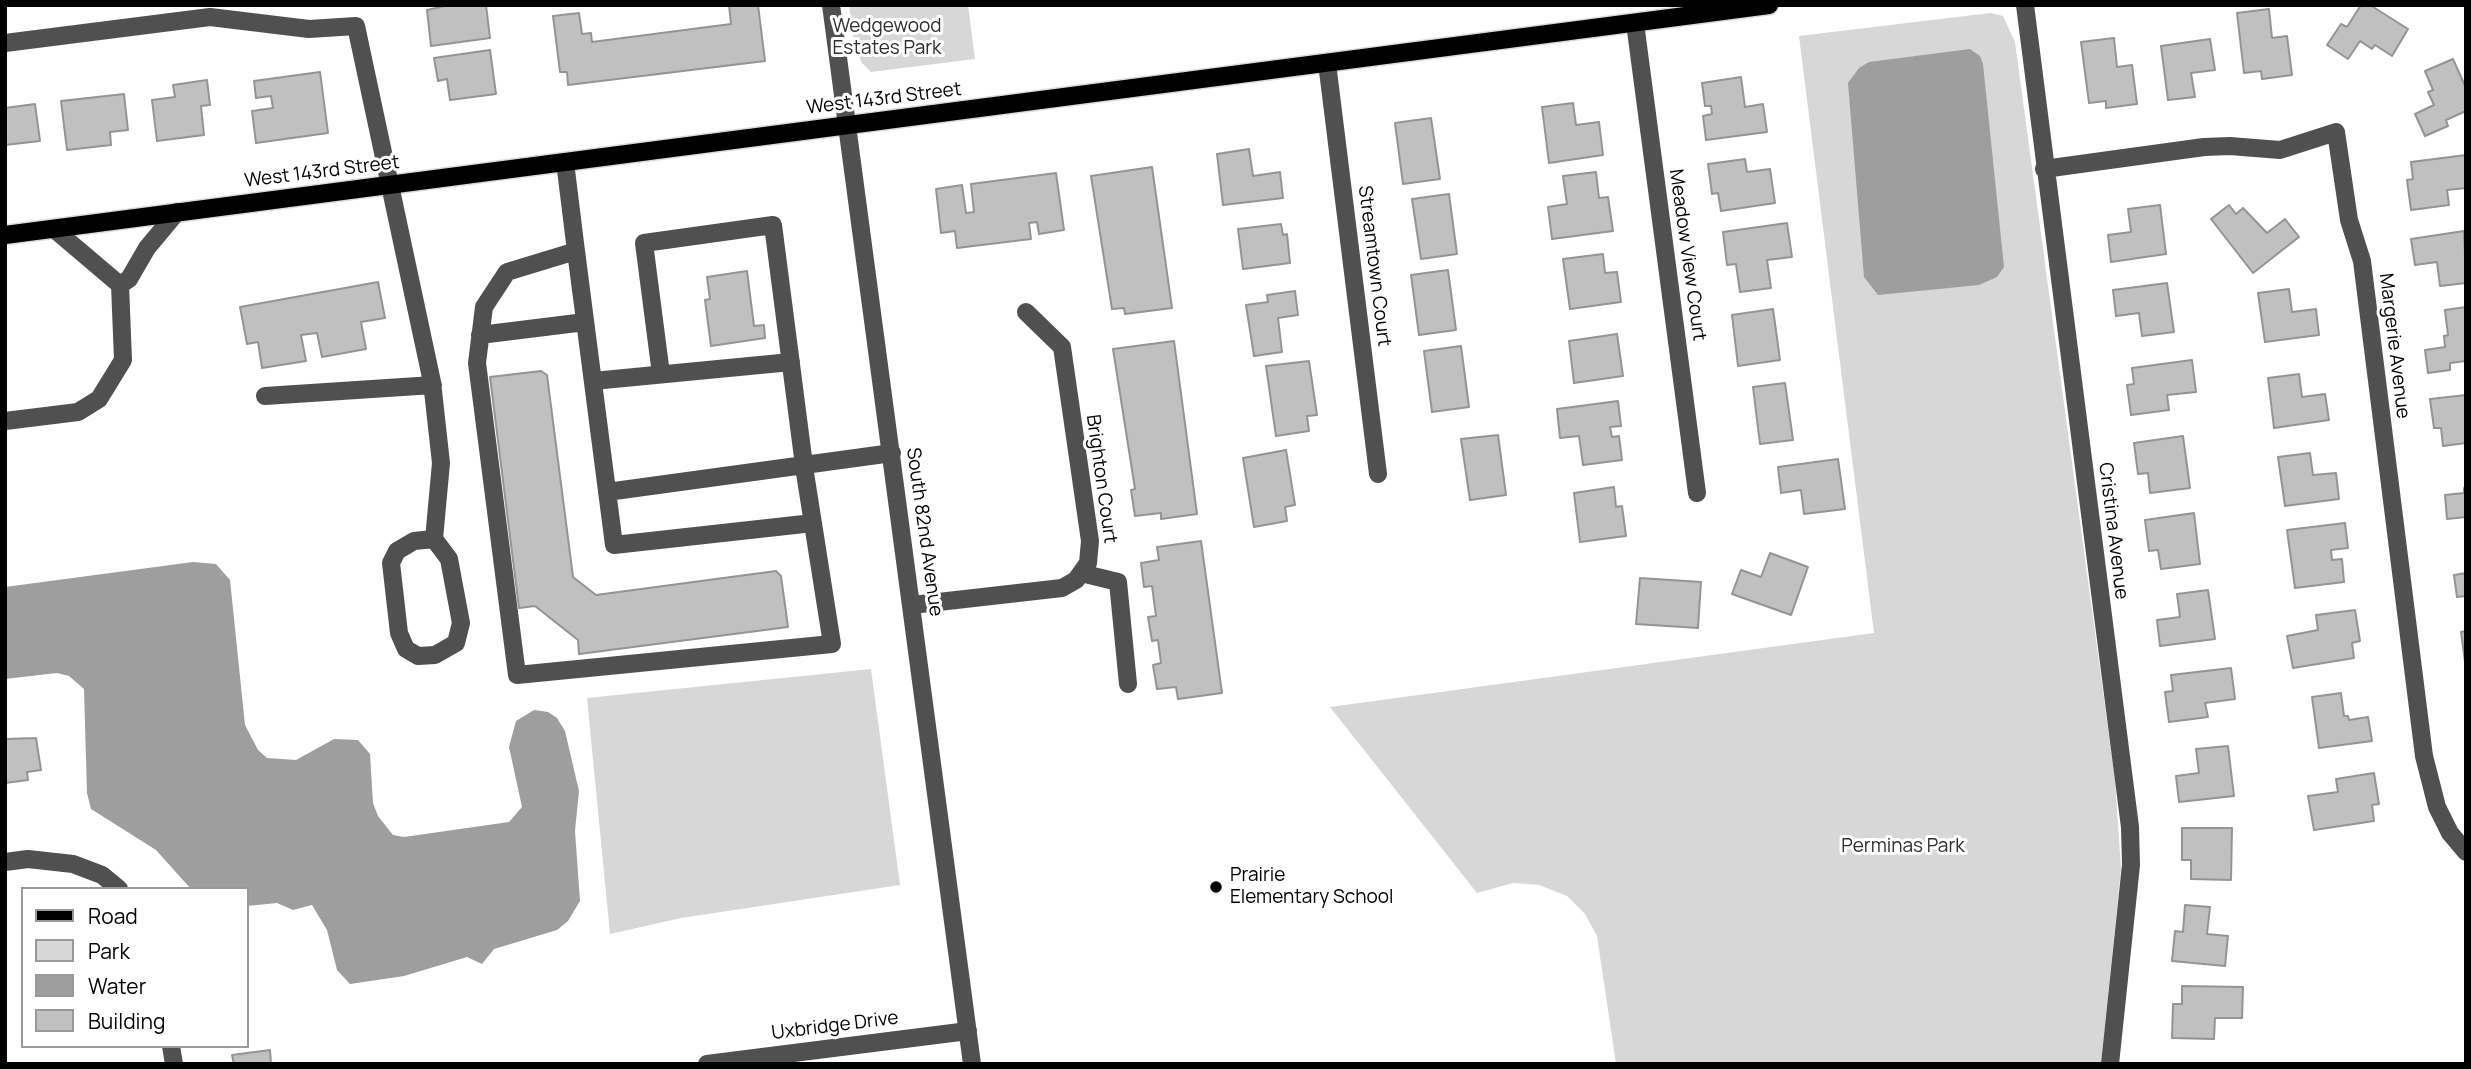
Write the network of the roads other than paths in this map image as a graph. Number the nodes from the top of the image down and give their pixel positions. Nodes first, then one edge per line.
1 (831, 5) edge
2 (1769, 5) edge
3 (2025, 5) edge
4 (1763, 6) edge
5 (1635, 23) junction
6 (5, 43) edge
7 (1327, 63) junction
8 (849, 125) junction
9 (565, 162) junction
10 (2044, 169) junction
11 (389, 185) junction
12 (177, 212) junction
13 (54, 229) junction
14 (5, 235) edge
15 (576, 251) junction
16 (120, 285) junction
17 (1026, 312) dead end
18 (585, 322) junction
19 (480, 335) junction
20 (791, 362) junction
21 (661, 374) junction
22 (593, 381) junction
23 (433, 385) junction
24 (265, 396) dead end
25 (5, 422) edge
26 (892, 453) junction
27 (804, 464) junction
28 (1378, 474) dead end
29 (607, 492) junction
30 (1698, 493) dead end
31 (813, 523) junction
32 (434, 539) junction
33 (1082, 573) junction
34 (912, 606) junction
35 (1128, 684) dead end
36 (2466, 852) edge
37 (5, 862) edge
38 (117, 887) edge
39 (968, 1031) junction
40 (780, 1059) edge
41 (707, 1064) edge
42 (972, 1064) edge
43 (2110, 1064) edge

1 - 8 street, South 82nd Avenue
2 - 4 main road, West 143rd Street
3 - 10 street, Cristina Avenue
4 - 5 main road, West 143rd Street
5 - 7 main road, West 143rd Street
5 - 30 street, Meadow View Court
6 - 11 street
7 - 8 main road, West 143rd Street
7 - 28 street, Streamtown Court
8 - 9 main road, West 143rd Street
8 - 26 street, South 82nd Avenue
9 - 11 main road, West 143rd Street
9 - 15 street
10 - 36 street, Margerie Avenue
10 - 43 street, Cristina Avenue
11 - 12 main road, West 143rd Street
11 - 23 street
12 - 13 main road, West 143rd Street
12 - 16 street
13 - 14 main road, West 143rd Street
13 - 16 street
15 - 18 street
15 - 19 street
16 - 25 street
17 - 33 street, Brighton Court
18 - 19 street
18 - 22 street
19 - 31 street
20 - 21 street
20 - 21 street
20 - 27 street
21 - 22 street
22 - 29 street
23 - 24 street
23 - 32 street
26 - 27 street
26 - 34 street, South 82nd Avenue
27 - 29 street
27 - 31 street
29 - 31 street
32 - 32 street
33 - 34 street
33 - 35 street
34 - 39 street, South 82nd Avenue
37 - 38 street
39 - 40 street, Uxbridge Drive
39 - 42 street, South 82nd Avenue
40 - 41 street, Uxbridge Drive

